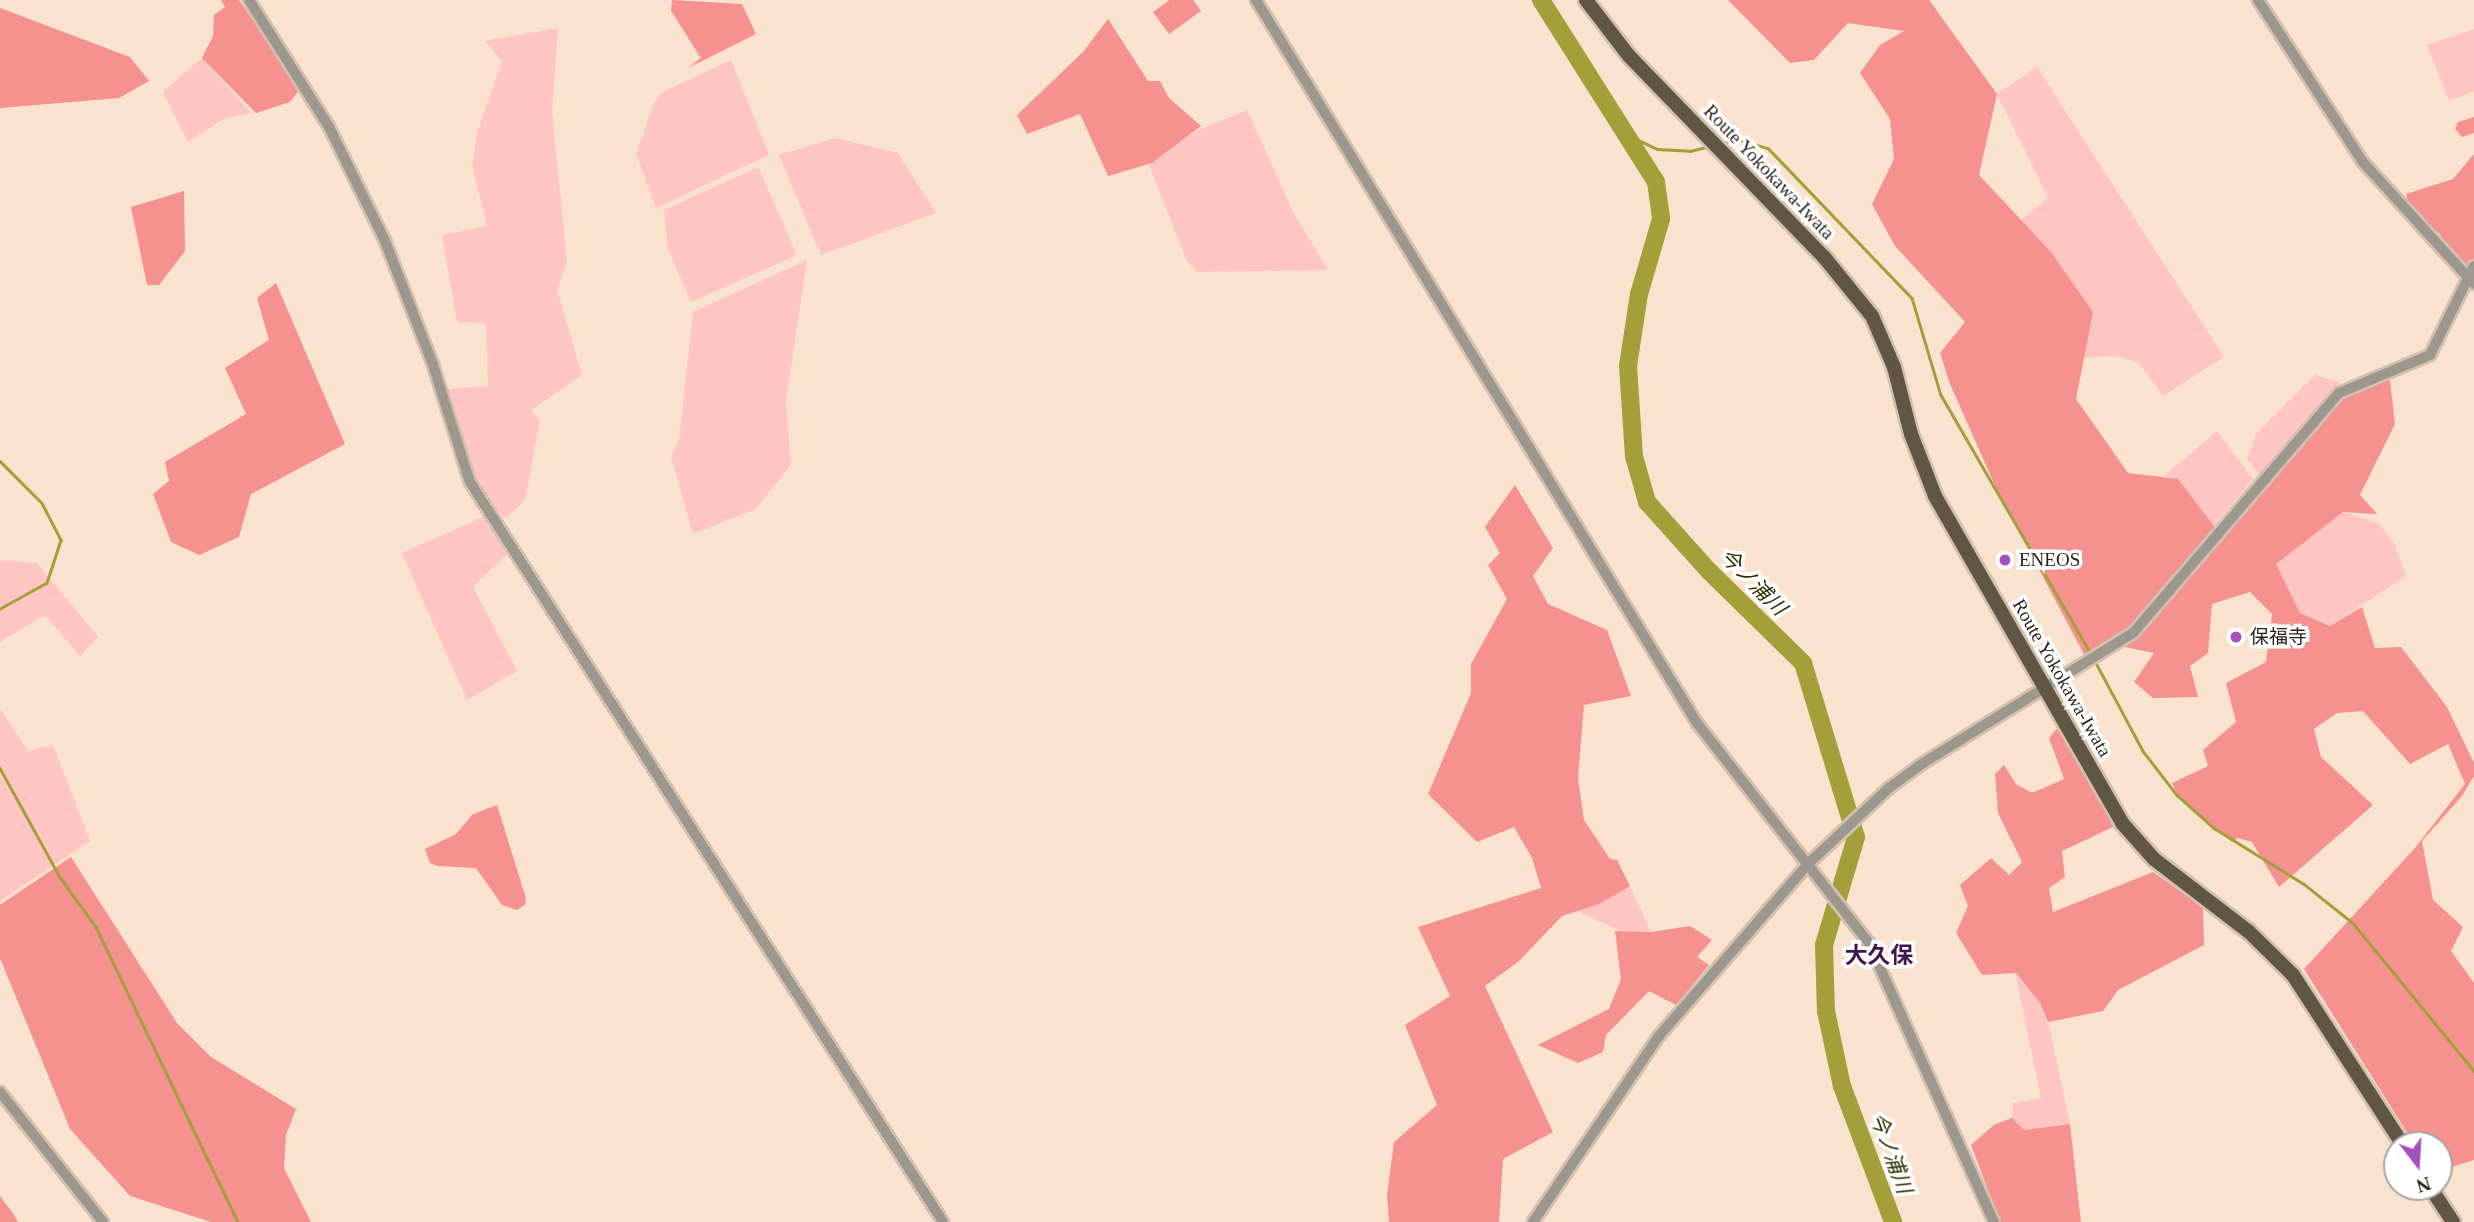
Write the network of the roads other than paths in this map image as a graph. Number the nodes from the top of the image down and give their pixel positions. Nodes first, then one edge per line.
1 (249, 0) edge
2 (1256, 0) edge
3 (1586, 0) edge
4 (2258, 0) edge
5 (2474, 266) edge
6 (2470, 280) edge
7 (2045, 688) junction
8 (1808, 864) junction
9 (0, 1092) edge
10 (2394, 1131) edge
11 (2439, 1201) edge
12 (103, 1222) edge
13 (943, 1222) edge
14 (1533, 1222) edge
15 (1994, 1222) edge
16 (2453, 1222) edge

1 - 13 street
2 - 8 street
3 - 7 main road, Route Yokokawa-Iwata
4 - 6 street
5 - 6 street
6 - 7 street
7 - 8 street
7 - 10 main road, Route Yokokawa-Iwata
8 - 14 street
8 - 15 street
9 - 12 street
11 - 16 main road

